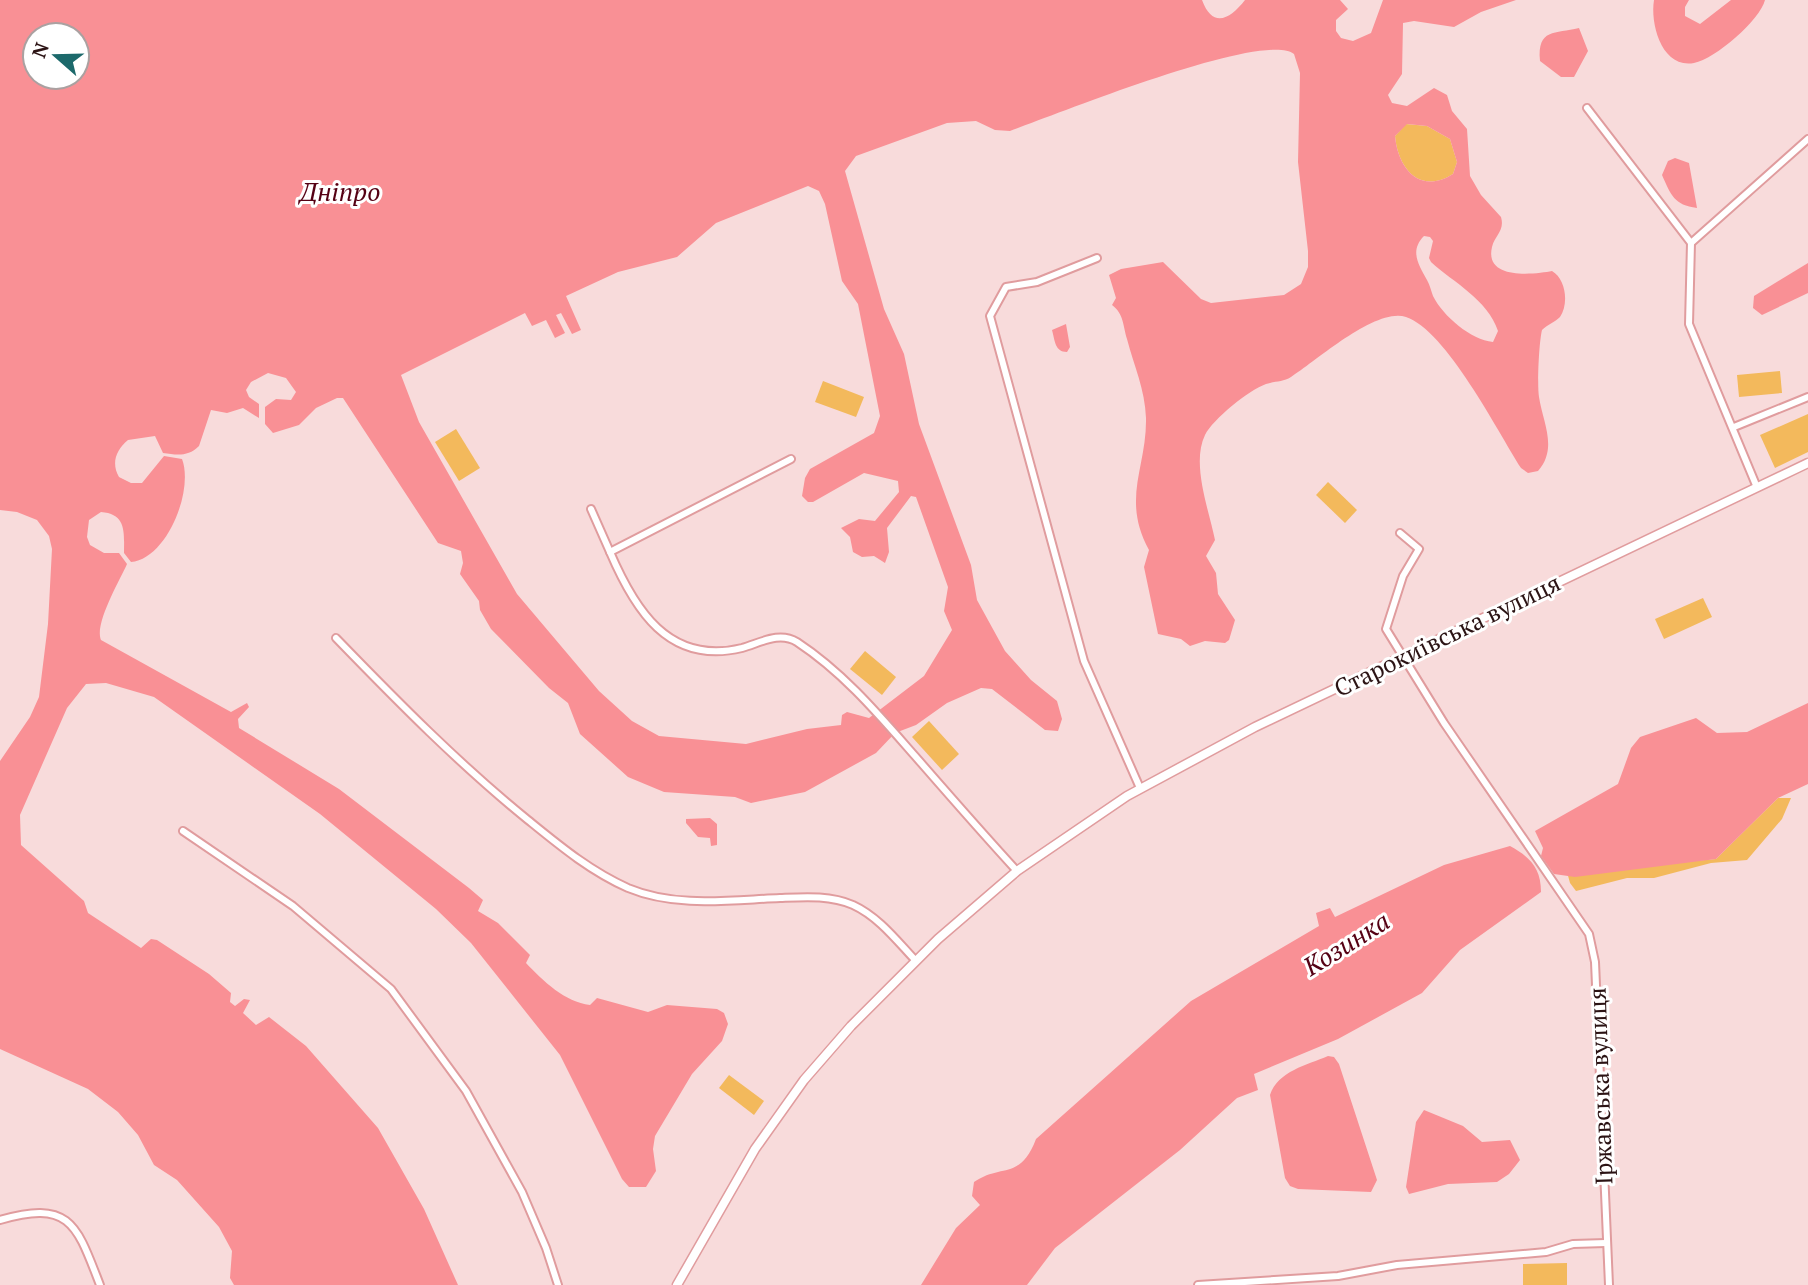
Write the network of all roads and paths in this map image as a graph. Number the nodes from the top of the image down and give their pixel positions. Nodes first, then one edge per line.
1 (1587, 108) dead end
2 (1808, 139) edge
3 (1691, 243) junction
4 (1097, 258) dead end
5 (1808, 397) edge
6 (1734, 427) junction
7 (791, 459) dead end
8 (1808, 463) edge
9 (1756, 485) junction
10 (591, 509) dead end
11 (1400, 533) dead end
12 (610, 552) junction
13 (336, 638) dead end
14 (1402, 657) junction
15 (1140, 788) junction
16 (183, 831) dead end
17 (1017, 872) junction
18 (916, 961) junction
19 (0, 1220) edge
20 (1606, 1243) junction
21 (100, 1285) edge
22 (558, 1285) edge
23 (677, 1285) edge
24 (1198, 1285) edge
25 (1609, 1285) edge

1 - 3 street
2 - 3 street
3 - 6 street
4 - 15 street
5 - 6 street
6 - 9 street
7 - 12 street
8 - 9 street, Старокиївська вулиця
9 - 14 street, Старокиївська вулиця
10 - 12 street
11 - 14 street, Іржавська вулиця
12 - 17 street
13 - 18 street
14 - 15 street, Старокиївська вулиця
14 - 20 street, Іржавська вулиця
15 - 17 street, Старокиївська вулиця
16 - 22 street
17 - 18 street, Старокиївська вулиця
18 - 23 street, Старокиївська вулиця
19 - 21 street
20 - 24 street
20 - 25 street, Іржавська вулиця

